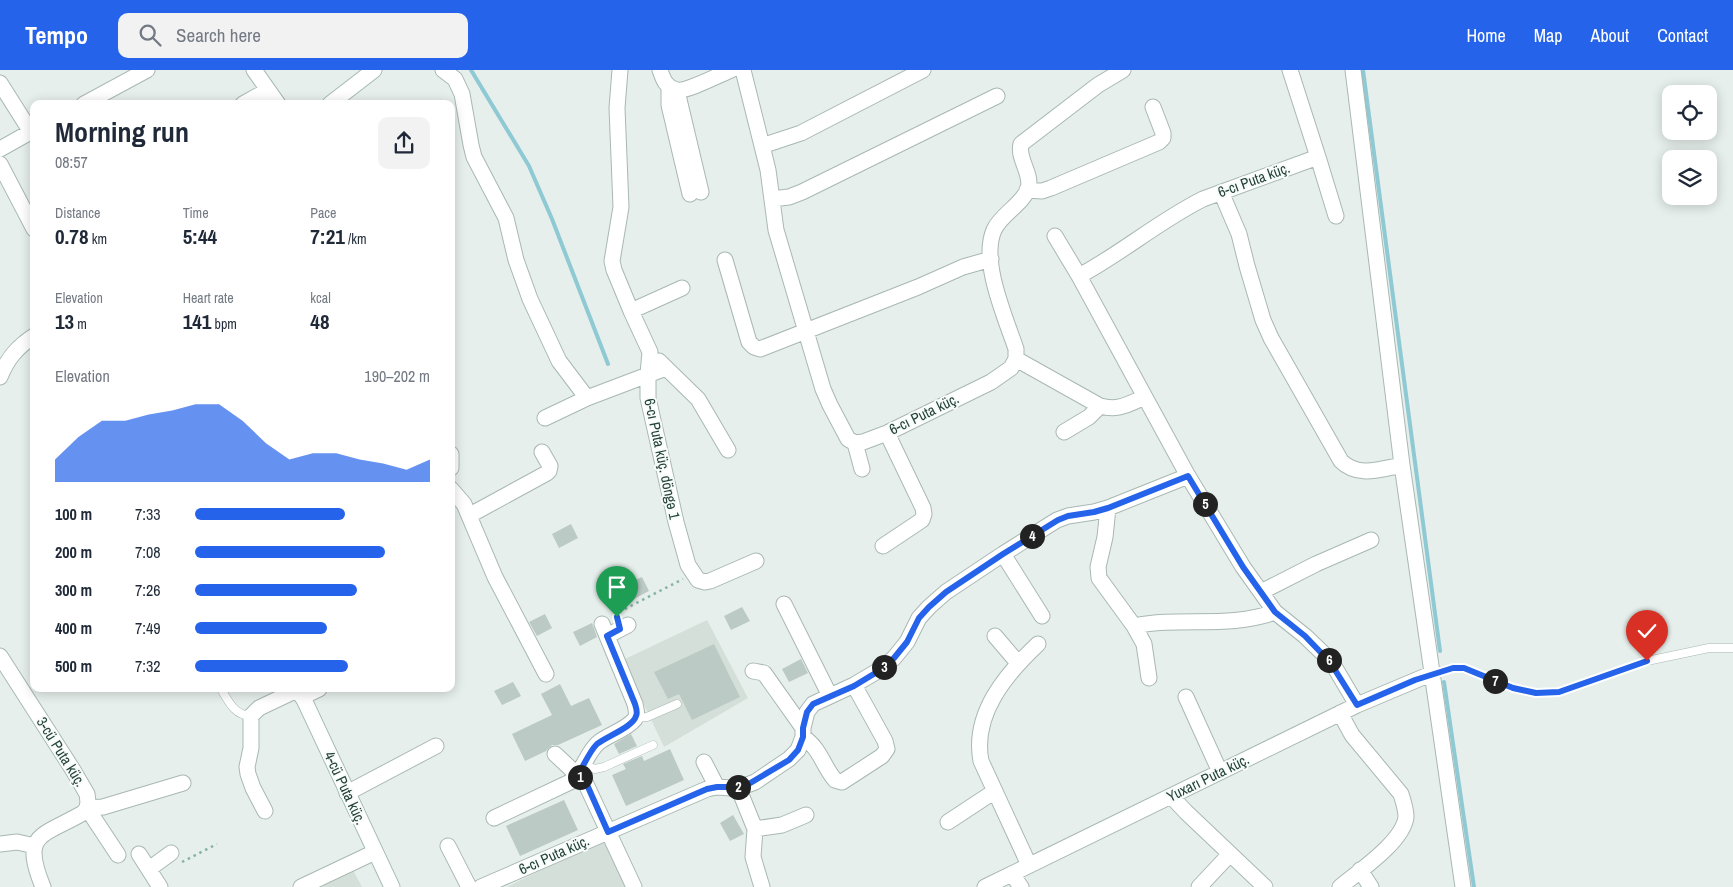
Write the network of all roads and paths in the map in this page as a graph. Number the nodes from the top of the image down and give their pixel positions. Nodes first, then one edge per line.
1 (147, 70) edge
2 (254, 70) edge
3 (374, 70) edge
4 (444, 70) edge
5 (620, 70) edge
6 (660, 70) edge
7 (731, 70) edge
8 (743, 70) edge
9 (923, 70) edge
10 (1123, 70) edge
11 (1290, 70) edge
12 (1352, 70) edge
13 (0, 83) edge
14 (673, 89) junction
15 (268, 90) junction
16 (997, 96) dead end
17 (91, 100) edge
18 (250, 100) edge
19 (275, 100) edge
20 (335, 100) edge
21 (1153, 107) dead end
22 (30, 128) edge
23 (30, 132) edge
24 (762, 146) junction
25 (0, 149) edge
26 (1318, 157) junction
27 (0, 164) edge
28 (1027, 190) junction
29 (1221, 192) junction
30 (696, 193) dead end
31 (772, 199) junction
32 (1336, 216) dead end
33 (30, 221) edge
34 (1055, 236) dead end
35 (991, 259) junction
36 (725, 260) dead end
37 (1079, 276) junction
38 (682, 288) dead end
39 (631, 311) junction
40 (806, 330) junction
41 (30, 339) edge
42 (650, 352) junction
43 (1016, 360) junction
44 (666, 368) junction
45 (648, 374) junction
46 (0, 377) edge
47 (1145, 397) junction
48 (587, 398) junction
49 (1100, 406) junction
50 (545, 418) dead end
51 (1064, 432) dead end
52 (887, 433) junction
53 (855, 443) junction
54 (728, 450) dead end
55 (542, 452) dead end
56 (1402, 465) junction
57 (862, 469) dead end
58 (1188, 476) junction
59 (455, 494) edge
60 (1108, 508) junction
61 (470, 515) junction
62 (1371, 540) dead end
63 (883, 546) dead end
64 (1003, 554) junction
65 (756, 561) dead end
66 (692, 573) junction
67 (1261, 592) junction
68 (784, 604) dead end
69 (1275, 612) junction
70 (1042, 616) dead end
71 (1134, 626) junction
72 (614, 628) joint
73 (995, 636) dead end
74 (1038, 644) dead end
75 (1733, 648) edge
76 (0, 656) edge
77 (1018, 663) junction
78 (753, 671) dead end
79 (1433, 673) junction
80 (546, 674) dead end
81 (1149, 678) dead end
82 (854, 686) junction
83 (223, 692) edge
84 (301, 693) edge
85 (830, 696) junction
86 (1186, 697) dead end
87 (677, 704) dead end
88 (1357, 705) junction
89 (1340, 713) junction
90 (252, 716) junction
91 (636, 718) junction
92 (803, 733) junction
93 (653, 745) dead end
94 (436, 746) dead end
95 (555, 754) dead end
96 (704, 762) dead end
97 (581, 770) junction
98 (1220, 772) junction
99 (183, 783) dead end
100 (717, 787) junction
101 (738, 787) junction
102 (995, 791) junction
103 (346, 793) junction
104 (1172, 796) junction
105 (87, 808) junction
106 (265, 811) dead end
107 (806, 815) dead end
108 (494, 818) dead end
109 (948, 822) dead end
110 (755, 829) junction
111 (608, 832) junction
112 (0, 844) edge
113 (217, 844) dead end
114 (34, 846) junction
115 (448, 846) dead end
116 (375, 852) junction
117 (139, 854) dead end
118 (1230, 854) junction
119 (118, 856) dead end
120 (174, 859) joint
121 (1029, 865) junction
122 (149, 869) junction
123 (1360, 870) junction
124 (1012, 874) junction
125 (43, 887) edge
126 (160, 887) edge
127 (301, 887) edge
128 (392, 887) edge
129 (469, 887) edge
130 (481, 887) edge
131 (634, 887) edge
132 (762, 887) edge
133 (985, 887) edge
134 (1021, 887) edge
135 (1199, 887) edge
136 (1265, 887) edge
137 (1340, 887) edge
138 (1371, 887) edge
139 (1463, 887) edge

1 - 17 street
2 - 15 street
3 - 20 street
4 - 48 street
5 - 39 street
6 - 14 street
7 - 14 street
8 - 24 street
9 - 24 street
10 - 28 street
11 - 26 street
12 - 56 street
13 - 22 street
14 - 30 street
15 - 18 street
15 - 19 street
16 - 31 street
21 - 28 street
23 - 25 street
24 - 31 street
26 - 29 street, 6-cı Puta küç.
26 - 32 street
27 - 33 street
28 - 35 street
29 - 37 street, 6-cı Puta küç.
29 - 56 street
31 - 40 street
34 - 37 street
35 - 40 street
35 - 43 street
36 - 40 street
37 - 47 street
38 - 39 street
39 - 42 street
40 - 53 street
41 - 46 street
42 - 44 street
42 - 45 street, 6-cı Puta küç. döngə 1
43 - 49 street
43 - 52 street, 6-cı Puta küç.
44 - 45 street
44 - 54 street
45 - 48 street
45 - 66 street, 6-cı Puta küç. döngə 1
47 - 49 street
47 - 58 street
48 - 50 street
49 - 51 street
52 - 53 street, 6-cı Puta küç.
52 - 63 street
53 - 57 street
55 - 61 street
56 - 79 street
58 - 60 street, 6-cı Puta küç.
58 - 67 street
59 - 61 street
60 - 64 street, 6-cı Puta küç.
60 - 71 street
61 - 80 street
62 - 67 street
64 - 70 street
64 - 82 street, 6-cı Puta küç.
65 - 66 street
66 - 72 path
67 - 69 street
68 - 85 street
69 - 71 street
69 - 88 street
71 - 81 street
72 - 91 street
73 - 77 street
74 - 77 street
75 - 79 lane
76 - 105 street, 3-cü Puta küç.
77 - 102 street
78 - 92 street
79 - 88 street, Yuxarı Puta küç.
79 - 139 street
82 - 85 street, 6-cı Puta küç.
82 - 92 street
83 - 90 lane
84 - 90 street
84 - 103 street, 4-cü Puta küç.
85 - 92 street, 6-cı Puta küç.
86 - 98 street
87 - 91 lane
88 - 89 street, Yuxarı Puta küç.
89 - 98 street, Yuxarı Puta küç.
89 - 123 street
90 - 106 street
91 - 97 street
92 - 101 street, 6-cı Puta küç.
93 - 97 lane
94 - 103 street
95 - 97 street
96 - 100 street
97 - 108 street
97 - 111 street
98 - 104 street, Yuxarı Puta küç.
99 - 105 street
100 - 101 street, 6-cı Puta küç.
100 - 111 street, 6-cı Puta küç.
101 - 110 street
102 - 109 street
102 - 121 street
103 - 116 street, 4-cü Puta küç.
104 - 118 street
104 - 121 street, Yuxarı Puta küç.
105 - 114 street, 3-cü Puta küç.
105 - 119 street
107 - 110 street
110 - 132 street
111 - 130 street, 6-cı Puta küç.
111 - 131 street
112 - 114 street
113 - 120 path
114 - 125 street
115 - 129 street
116 - 127 street
116 - 128 street, 4-cü Puta küç.
117 - 122 street
118 - 135 street
118 - 136 street
120 - 122 street
121 - 124 street, Yuxarı Puta küç.
122 - 126 street
123 - 137 street
123 - 138 street
124 - 133 street, Yuxarı Puta küç.
124 - 134 street

